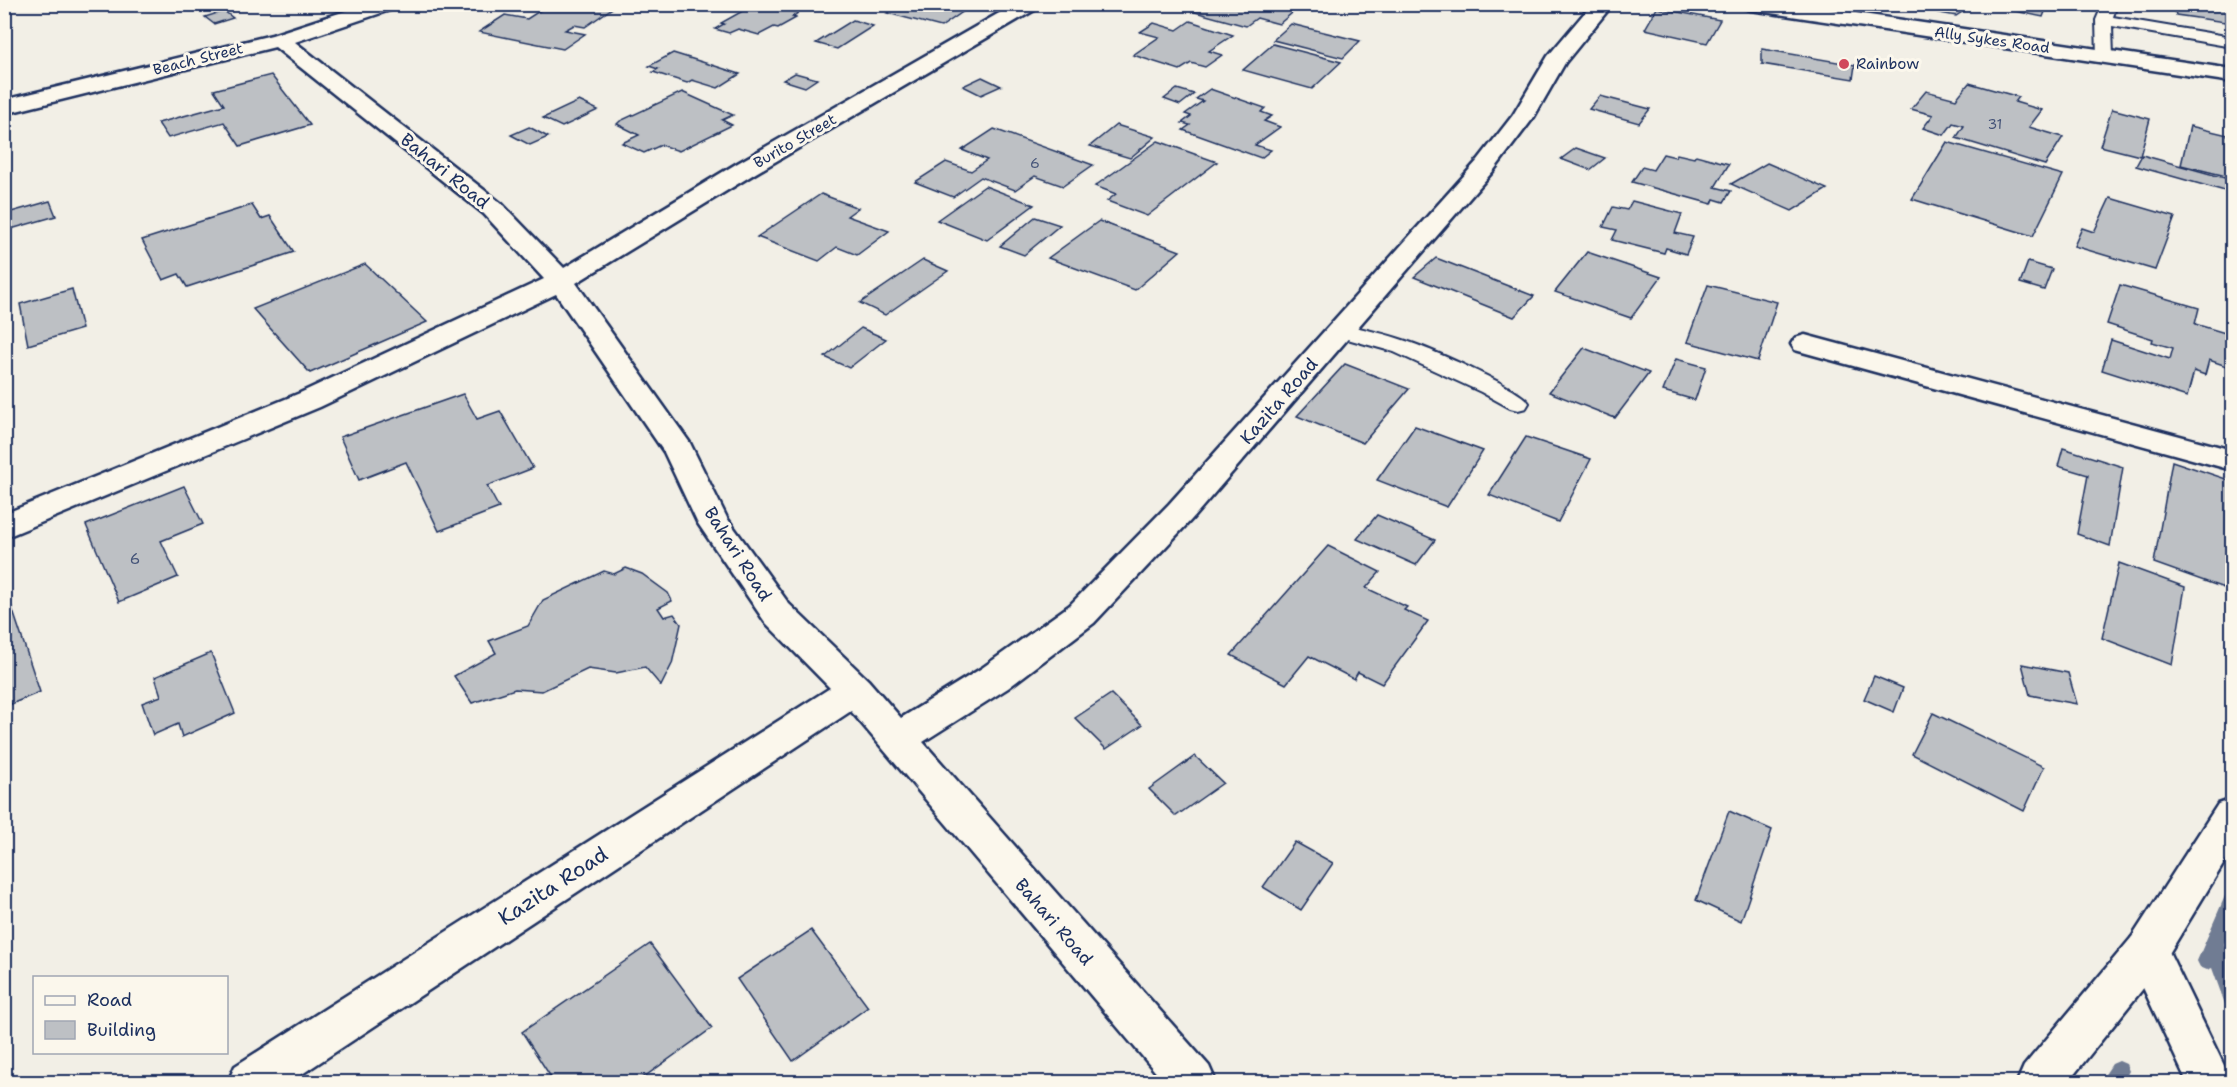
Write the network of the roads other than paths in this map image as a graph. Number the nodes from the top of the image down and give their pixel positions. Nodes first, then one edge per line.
1 (389, 4) edge
2 (1031, 4) edge
3 (1603, 4) edge
4 (1751, 4) edge
5 (2110, 4) edge
6 (2104, 20) junction
7 (279, 40) junction
8 (2232, 42) edge
9 (2105, 57) junction
10 (2232, 76) edge
11 (4, 107) edge
12 (561, 281) junction
13 (1341, 330) junction
14 (1805, 344) dead end
15 (1518, 403) dead end
16 (2232, 460) edge
17 (4, 527) edge
18 (855, 690) junction
19 (897, 739) junction
20 (2232, 816) edge
21 (2147, 951) junction
22 (251, 1083) edge
23 (1192, 1083) edge
24 (2040, 1083) edge
25 (2210, 1083) edge

1 - 7 street, Beach Street
2 - 12 street, Burito Street
3 - 13 street, Kazita Road
4 - 9 street, Ally Sykes Road
5 - 6 lane
6 - 8 lane
6 - 9 lane
7 - 11 street, Beach Street
7 - 12 street, Bahari Road
9 - 10 street, Ally Sykes Road
12 - 17 street, Burito Street
12 - 18 street, Bahari Road
13 - 15 lane
13 - 19 street, Kazita Road
14 - 16 street
18 - 19 street, Bahari Road
18 - 22 street, Kazita Road
19 - 23 street, Bahari Road
20 - 21 street
21 - 24 street
21 - 25 street

